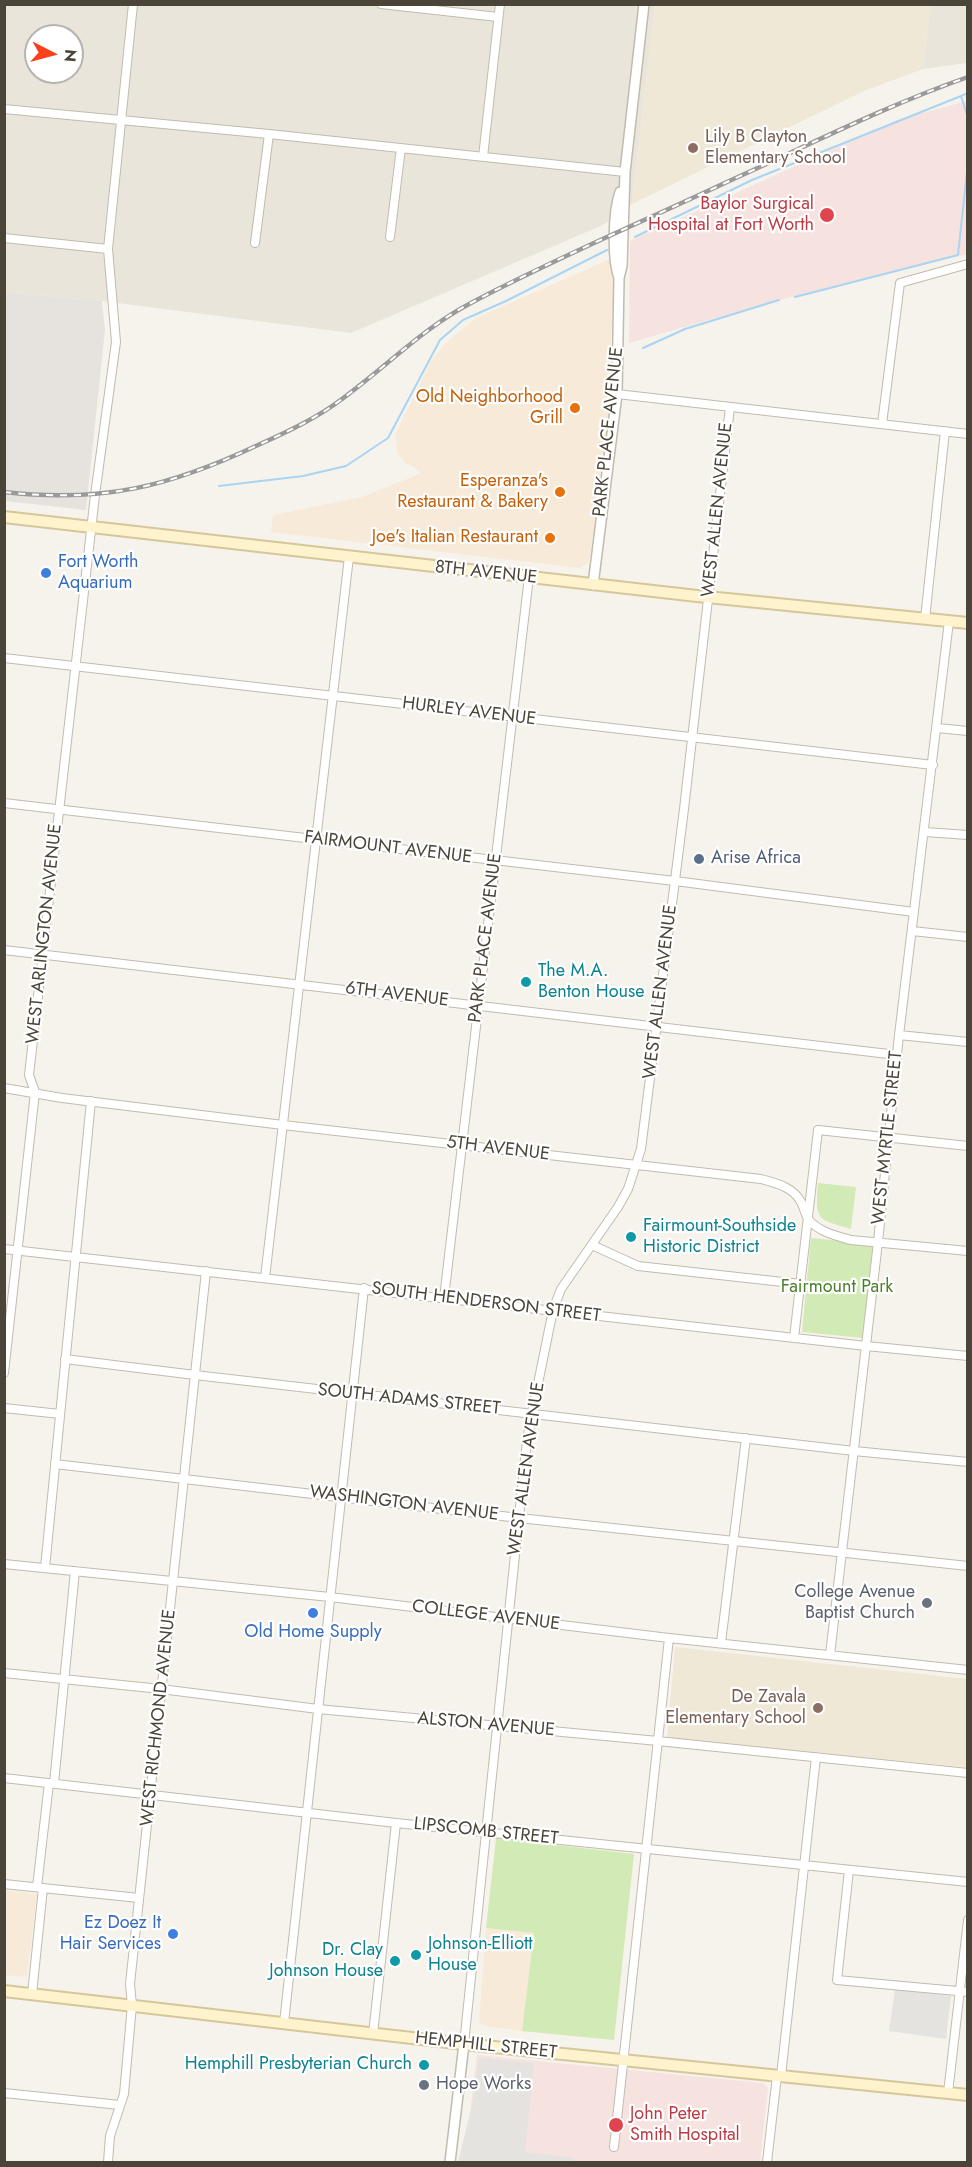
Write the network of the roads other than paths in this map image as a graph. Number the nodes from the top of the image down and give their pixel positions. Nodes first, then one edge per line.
1 (133, 4) edge
2 (381, 4) edge
3 (500, 4) edge
4 (644, 4) edge
5 (498, 17) junction
6 (4, 109) edge
7 (120, 121) junction
8 (269, 134) junction
9 (401, 148) junction
10 (483, 157) junction
11 (625, 172) junction
12 (390, 237) dead end
13 (4, 238) edge
14 (255, 243) dead end
15 (108, 249) junction
16 (968, 264) edge
17 (617, 394) junction
18 (730, 406) junction
19 (882, 424) junction
20 (945, 431) junction
21 (968, 434) edge
22 (4, 517) edge
23 (91, 526) junction
24 (349, 557) junction
25 (529, 577) junction
26 (593, 585) junction
27 (709, 597) junction
28 (925, 619) junction
29 (949, 621) junction
30 (968, 623) edge
31 (4, 658) edge
32 (75, 666) junction
33 (333, 697) junction
34 (512, 717) junction
35 (937, 728) junction
36 (968, 731) edge
37 (693, 738) junction
38 (933, 765) junction
39 (4, 803) edge
40 (59, 809) junction
41 (925, 831) junction
42 (968, 835) edge
43 (316, 839) junction
44 (495, 860) junction
45 (675, 881) junction
46 (914, 912) junction
47 (912, 931) junction
48 (968, 937) edge
49 (4, 950) edge
50 (43, 954) junction
51 (299, 984) junction
52 (478, 1005) junction
53 (658, 1027) junction
54 (899, 1035) junction
55 (968, 1042) edge
56 (897, 1055) junction
57 (4, 1088) edge
58 (35, 1092) junction
59 (91, 1101) junction
60 (282, 1125) junction
61 (888, 1137) junction
62 (462, 1144) junction
63 (968, 1146) edge
64 (636, 1166) junction
65 (808, 1219) junction
66 (878, 1242) junction
67 (592, 1245) junction
68 (4, 1249) edge
69 (18, 1250) junction
70 (968, 1251) edge
71 (75, 1257) junction
72 (206, 1271) junction
73 (265, 1278) junction
74 (801, 1284) junction
75 (364, 1288) junction
76 (444, 1298) junction
77 (553, 1310) junction
78 (794, 1338) junction
79 (866, 1346) junction
80 (968, 1356) edge
81 (66, 1359) junction
82 (4, 1373) edge
83 (195, 1376) junction
84 (352, 1393) junction
85 (4, 1408) edge
86 (532, 1413) junction
87 (60, 1414) junction
88 (746, 1438) junction
89 (854, 1451) junction
90 (968, 1462) edge
91 (55, 1464) junction
92 (184, 1478) junction
93 (341, 1497) junction
94 (519, 1518) junction
95 (732, 1540) junction
96 (842, 1552) junction
97 (4, 1564) edge
98 (968, 1566) edge
99 (45, 1568) junction
100 (75, 1571) junction
101 (173, 1582) junction
102 (330, 1597) junction
103 (508, 1619) junction
104 (669, 1638) junction
105 (721, 1643) junction
106 (830, 1655) junction
107 (968, 1670) edge
108 (4, 1672) edge
109 (64, 1679) junction
110 (161, 1689) junction
111 (318, 1709) junction
112 (497, 1727) junction
113 (658, 1741) junction
114 (816, 1757) junction
115 (968, 1773) edge
116 (4, 1778) edge
117 (51, 1783) junction
118 (151, 1793) junction
119 (308, 1812) junction
120 (396, 1823) junction
121 (486, 1832) junction
122 (646, 1849) junction
123 (805, 1866) junction
124 (849, 1870) junction
125 (968, 1882) edge
126 (4, 1884) edge
127 (40, 1887) junction
128 (139, 1898) junction
129 (968, 1920) edge
130 (4, 1991) edge
131 (963, 1992) edge
132 (32, 1994) junction
133 (132, 2006) junction
134 (284, 2023) junction
135 (373, 2034) junction
136 (464, 2044) junction
137 (624, 2060) junction
138 (779, 2076) junction
139 (4, 2092) edge
140 (948, 2093) junction
141 (968, 2095) edge
142 (120, 2106) junction
143 (614, 2147) dead end
144 (108, 2163) edge
145 (450, 2163) edge
146 (767, 2163) edge

1 - 7 street, WEST ARLINGTON AVENUE
2 - 5 street
3 - 5 street
4 - 11 street, PARK PLACE AVENUE
5 - 10 street
6 - 7 street
7 - 8 street
7 - 15 street, WEST ARLINGTON AVENUE
8 - 9 street
8 - 14 street
9 - 10 street
9 - 12 street
10 - 11 street
11 - 17 street, PARK PLACE AVENUE
13 - 15 street
15 - 23 street, WEST ARLINGTON AVENUE
16 - 19 street
17 - 18 street
17 - 26 street, PARK PLACE AVENUE
18 - 19 street
18 - 27 street, WEST ALLEN AVENUE
19 - 20 street
20 - 21 street
20 - 28 street
22 - 23 main road, 8TH AVENUE
23 - 24 main road, 8TH AVENUE
23 - 32 street, WEST ARLINGTON AVENUE
24 - 25 main road, 8TH AVENUE
24 - 33 street
25 - 26 main road, 8TH AVENUE
25 - 34 street, PARK PLACE AVENUE
26 - 27 main road, 8TH AVENUE
27 - 28 main road, 8TH AVENUE
27 - 37 street, WEST ALLEN AVENUE
28 - 29 main road, 8TH AVENUE
29 - 30 main road, 8TH AVENUE
29 - 35 street, WEST MYRTLE STREET
31 - 32 street, HURLEY AVENUE
32 - 33 street, HURLEY AVENUE
32 - 40 street, WEST ARLINGTON AVENUE
33 - 34 street, HURLEY AVENUE
33 - 43 street
34 - 37 street, HURLEY AVENUE
34 - 44 street, PARK PLACE AVENUE
35 - 36 street
35 - 38 street, WEST MYRTLE STREET
37 - 38 street, HURLEY AVENUE
37 - 45 street, WEST ALLEN AVENUE
38 - 41 street, WEST MYRTLE STREET
39 - 40 street, FAIRMOUNT AVENUE
40 - 43 street, FAIRMOUNT AVENUE
40 - 50 street, WEST ARLINGTON AVENUE
41 - 42 street
41 - 46 street, WEST MYRTLE STREET
43 - 44 street, FAIRMOUNT AVENUE
43 - 51 street
44 - 45 street, FAIRMOUNT AVENUE
44 - 52 street, PARK PLACE AVENUE
45 - 46 street, FAIRMOUNT AVENUE
45 - 53 street, WEST ALLEN AVENUE
46 - 47 street, WEST MYRTLE STREET
47 - 48 street
47 - 54 street, WEST MYRTLE STREET
49 - 50 street, 6TH AVENUE
50 - 51 street, 6TH AVENUE
50 - 58 street, WEST ARLINGTON AVENUE
51 - 52 street, 6TH AVENUE
51 - 60 street
52 - 53 street, 6TH AVENUE
52 - 62 street, PARK PLACE AVENUE
53 - 56 street, 6TH AVENUE
53 - 64 street, WEST ALLEN AVENUE
54 - 55 street
54 - 56 street, WEST MYRTLE STREET
56 - 61 street, WEST MYRTLE STREET
57 - 58 street, 5TH AVENUE
58 - 59 street, 5TH AVENUE
58 - 69 street, WEST ARLINGTON AVENUE
59 - 60 street, 5TH AVENUE
59 - 71 street
60 - 62 street, 5TH AVENUE
60 - 73 street
61 - 63 street
61 - 65 street
61 - 66 street, WEST MYRTLE STREET
62 - 64 street, 5TH AVENUE
62 - 76 street, PARK PLACE AVENUE
64 - 65 street, 5TH AVENUE
64 - 67 street, WEST ALLEN AVENUE
65 - 66 street, 5TH AVENUE
65 - 74 street
66 - 70 street, 5TH AVENUE
66 - 79 street, WEST MYRTLE STREET
67 - 74 street
67 - 77 street, WEST ALLEN AVENUE
68 - 69 street, SOUTH HENDERSON STREET
69 - 71 street, SOUTH HENDERSON STREET
69 - 82 street, WEST ARLINGTON AVENUE
71 - 72 street, SOUTH HENDERSON STREET
71 - 81 street
72 - 73 street, SOUTH HENDERSON STREET
72 - 83 street, WEST RICHMOND AVENUE
73 - 75 street, SOUTH HENDERSON STREET
74 - 78 street
75 - 76 street, SOUTH HENDERSON STREET
75 - 84 street
76 - 77 street, SOUTH HENDERSON STREET
77 - 78 street, SOUTH HENDERSON STREET
77 - 86 street, WEST ALLEN AVENUE
78 - 79 street, SOUTH HENDERSON STREET
79 - 80 street, SOUTH HENDERSON STREET
79 - 89 street, WEST MYRTLE STREET
81 - 83 street, SOUTH ADAMS STREET
81 - 87 street
83 - 84 street, SOUTH ADAMS STREET
83 - 92 street, WEST RICHMOND AVENUE
84 - 86 street, SOUTH ADAMS STREET
84 - 93 street
85 - 87 street
86 - 88 street, SOUTH ADAMS STREET
86 - 94 street, WEST ALLEN AVENUE
87 - 91 street
88 - 89 street, SOUTH ADAMS STREET
88 - 95 street
89 - 90 street, SOUTH ADAMS STREET
89 - 96 street, WEST MYRTLE STREET
91 - 92 street, WASHINGTON AVENUE
91 - 99 street
92 - 93 street, WASHINGTON AVENUE
92 - 101 street, WEST RICHMOND AVENUE
93 - 94 street, WASHINGTON AVENUE
93 - 102 street
94 - 95 street, WASHINGTON AVENUE
94 - 103 street, WEST ALLEN AVENUE
95 - 96 street, WASHINGTON AVENUE
95 - 105 street
96 - 98 street, WASHINGTON AVENUE
96 - 106 street, WEST MYRTLE STREET
97 - 99 street, COLLEGE AVENUE
99 - 100 street, COLLEGE AVENUE
100 - 101 street, COLLEGE AVENUE
100 - 109 street
101 - 102 street, COLLEGE AVENUE
101 - 110 street, WEST RICHMOND AVENUE
102 - 103 street, COLLEGE AVENUE
102 - 111 street
103 - 104 street, COLLEGE AVENUE
103 - 112 street, WEST ALLEN AVENUE
104 - 105 street, COLLEGE AVENUE
104 - 113 street
105 - 106 street, COLLEGE AVENUE
106 - 107 street, COLLEGE AVENUE
108 - 109 street, ALSTON AVENUE
109 - 110 street, ALSTON AVENUE
109 - 117 street
110 - 111 street, ALSTON AVENUE
110 - 118 street, WEST RICHMOND AVENUE
111 - 112 street, ALSTON AVENUE
111 - 119 street
112 - 113 street, ALSTON AVENUE
112 - 121 street, WEST ALLEN AVENUE
113 - 114 street, ALSTON AVENUE
113 - 122 street
114 - 115 street, ALSTON AVENUE
114 - 123 street
116 - 117 street, LIPSCOMB STREET
117 - 118 street, LIPSCOMB STREET
117 - 127 street
118 - 119 street, LIPSCOMB STREET
118 - 128 street, WEST RICHMOND AVENUE
119 - 120 street, LIPSCOMB STREET
119 - 134 street
120 - 121 street, LIPSCOMB STREET
120 - 135 street
121 - 122 street, LIPSCOMB STREET
121 - 136 street, WEST ALLEN AVENUE
122 - 123 street, LIPSCOMB STREET
122 - 137 street
123 - 124 street, LIPSCOMB STREET
123 - 138 street
124 - 125 street, LIPSCOMB STREET
124 - 131 street
126 - 127 street
127 - 128 street
127 - 132 street
128 - 133 street, WEST RICHMOND AVENUE
129 - 131 street
130 - 132 main road, HEMPHILL STREET
131 - 140 street
132 - 133 main road, HEMPHILL STREET
133 - 134 main road, HEMPHILL STREET
133 - 142 street, WEST RICHMOND AVENUE
134 - 135 main road, HEMPHILL STREET
135 - 136 main road, HEMPHILL STREET
136 - 137 main road, HEMPHILL STREET
136 - 145 street, WEST ALLEN AVENUE
137 - 138 main road, HEMPHILL STREET
137 - 143 street
138 - 140 main road, HEMPHILL STREET
138 - 146 street
139 - 142 street
140 - 141 main road, HEMPHILL STREET
142 - 144 street, WEST RICHMOND AVENUE

